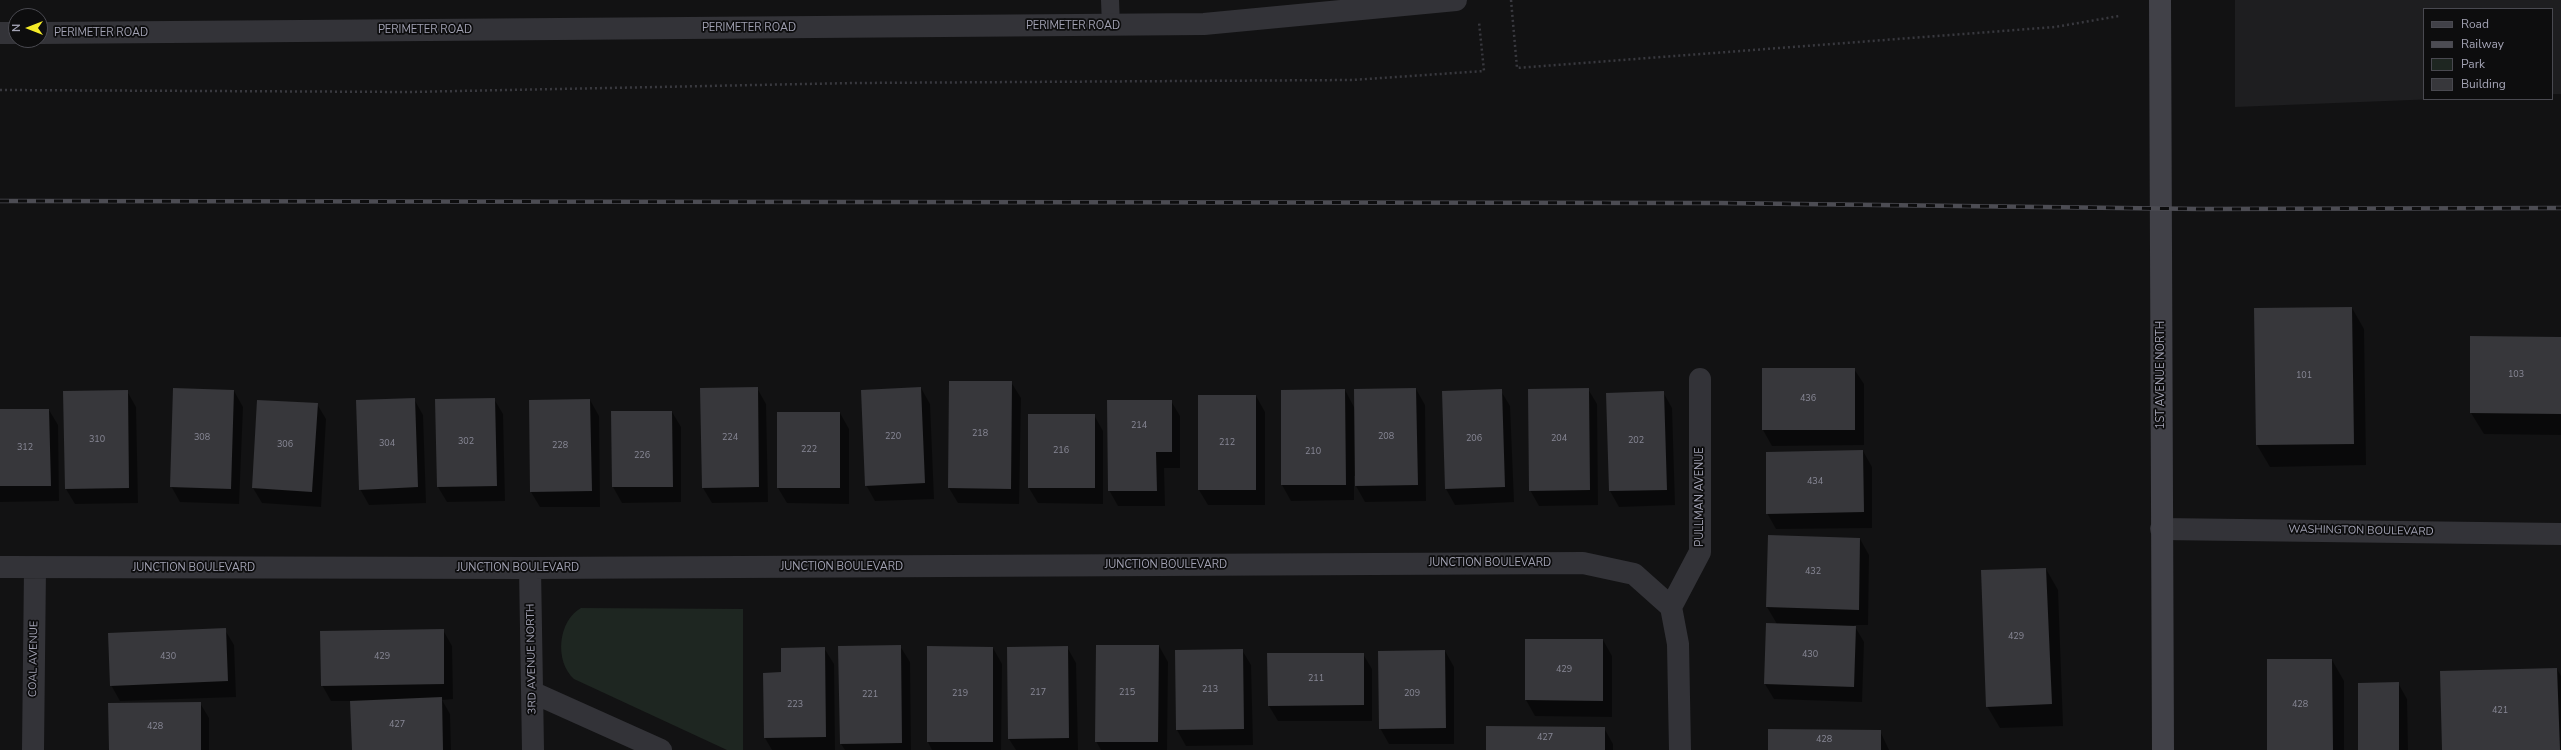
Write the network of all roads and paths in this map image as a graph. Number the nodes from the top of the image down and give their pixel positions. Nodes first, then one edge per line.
1 (1110, 0) edge
2 (1456, 0) edge
3 (1511, 0) edge
4 (2160, 0) edge
5 (1479, 16) dead end
6 (2119, 16) dead end
7 (1111, 26) junction
8 (48, 33) edge
9 (0, 90) edge
10 (1700, 379) dead end
11 (2160, 529) junction
12 (2561, 534) edge
13 (0, 568) edge
14 (35, 568) junction
15 (530, 568) junction
16 (1671, 607) junction
17 (534, 693) junction
18 (34, 750) edge
19 (533, 750) edge
20 (661, 750) edge
21 (1680, 750) edge
22 (2163, 750) edge

1 - 7 lane
2 - 7 street, PERIMETER ROAD
3 - 6 path
4 - 11 street, 1ST AVENUE NORTH
5 - 9 path
7 - 8 street, PERIMETER ROAD
10 - 16 street, PULLMAN AVENUE
11 - 12 street, WASHINGTON BOULEVARD
11 - 22 street, 1ST AVENUE NORTH
13 - 14 street, JUNCTION BOULEVARD
14 - 15 street, JUNCTION BOULEVARD
14 - 18 street, COAL AVENUE
15 - 16 street, JUNCTION BOULEVARD
15 - 17 street, 3RD AVENUE NORTH
16 - 21 street
17 - 19 street, 3RD AVENUE NORTH
17 - 20 street

